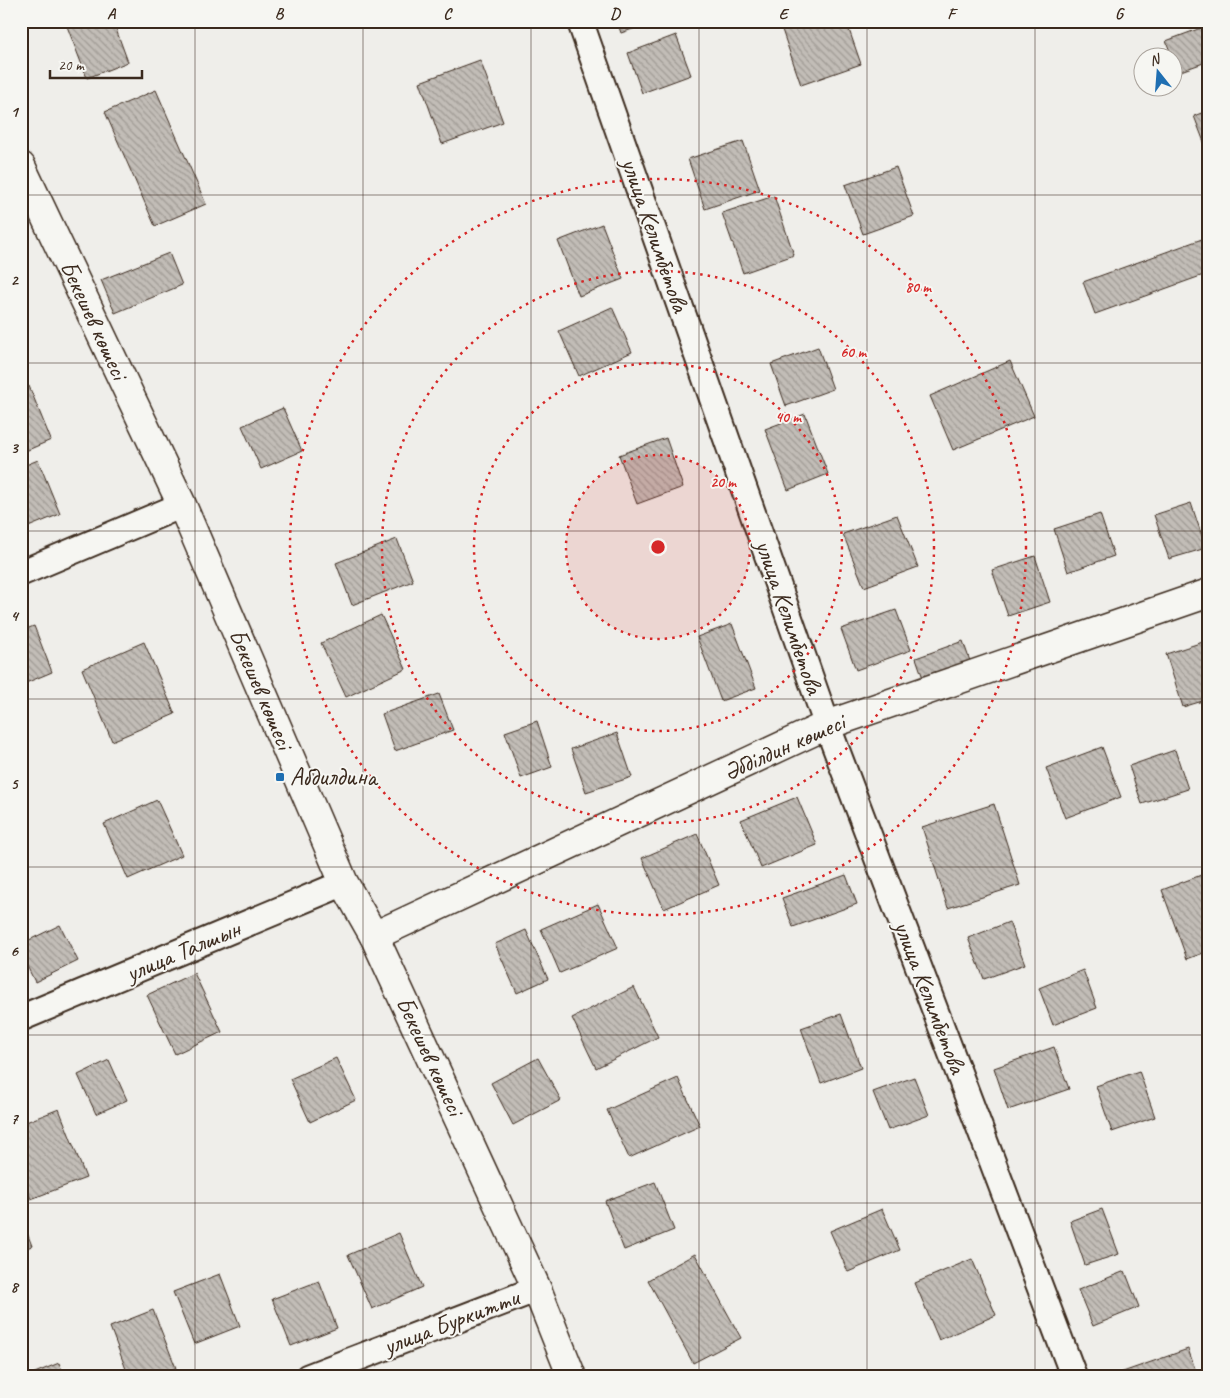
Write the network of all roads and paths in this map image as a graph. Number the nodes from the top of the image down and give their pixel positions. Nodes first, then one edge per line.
1 (580, 21) edge
2 (21, 166) edge
3 (182, 505) junction
4 (21, 573) edge
5 (1209, 593) edge
6 (827, 726) junction
7 (344, 883) junction
8 (374, 936) junction
9 (21, 1018) edge
10 (538, 1289) junction
11 (308, 1377) edge
12 (572, 1377) edge
13 (1074, 1377) edge

1 - 6 street, улица Келимбетова
2 - 3 main road, Бекешев көшесі
3 - 4 street
3 - 7 main road, Бекешев көшесі
5 - 6 main road, Әбділдин көшесі
6 - 8 main road, Әбділдин көшесі
6 - 13 street, улица Келимбетова
7 - 8 main road, Бекешев көшесі
7 - 9 street, улица Талшын
8 - 10 main road, Бекешев көшесі
10 - 11 street, улица Буркитти
10 - 12 main road, Бекешев көшесі

